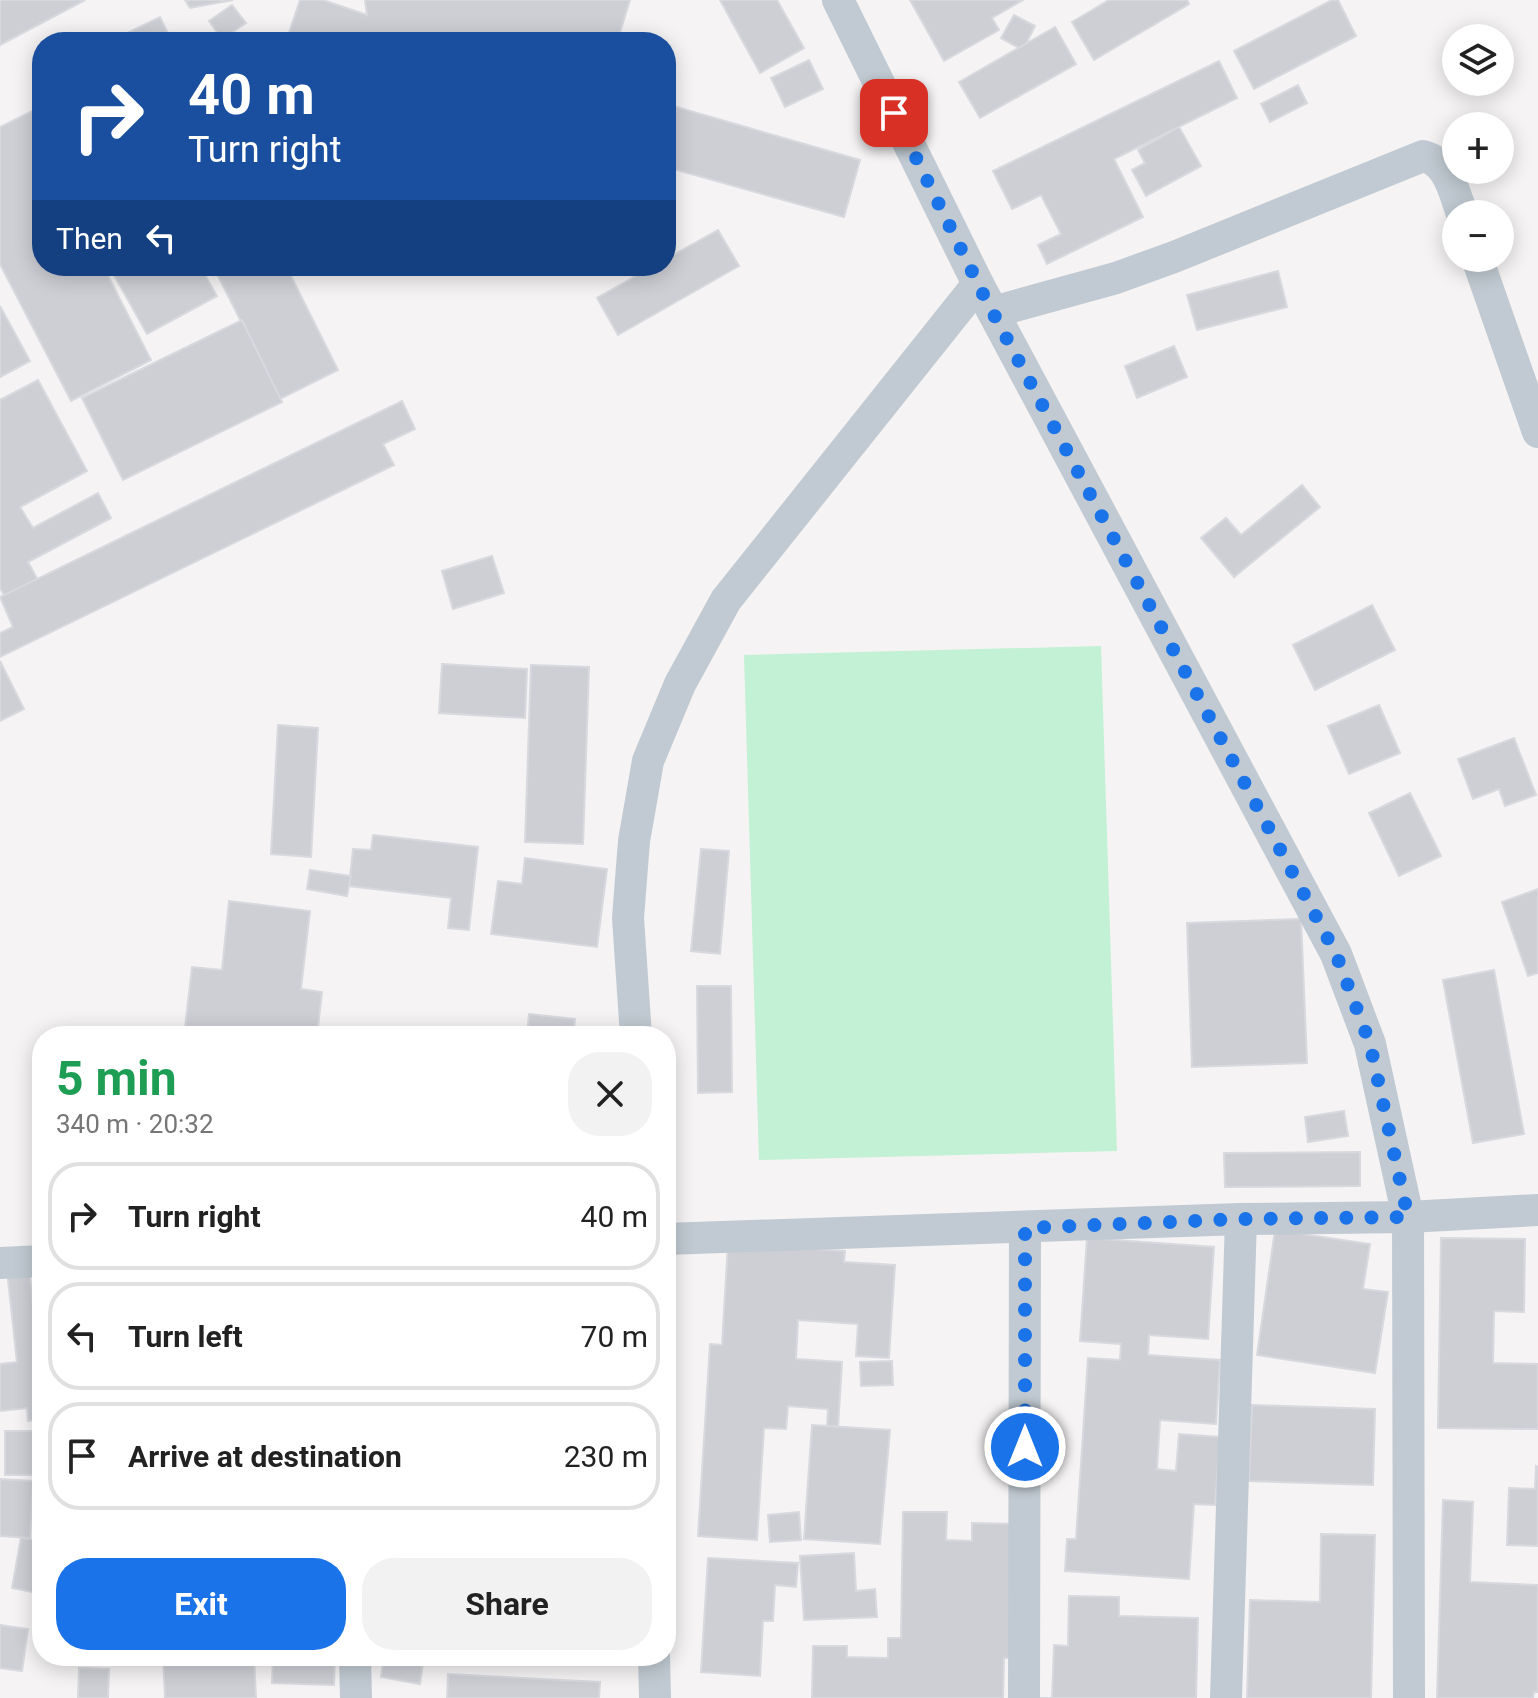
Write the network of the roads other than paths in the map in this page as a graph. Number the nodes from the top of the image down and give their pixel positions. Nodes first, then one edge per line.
1 (838, 0) edge
2 (1456, 200) edge
3 (1482, 272) edge
4 (978, 284) junction
5 (993, 312) junction
6 (1538, 432) edge
7 (635, 1026) edge
8 (1538, 1210) edge
9 (1408, 1217) junction
10 (1241, 1219) junction
11 (1025, 1228) junction
12 (676, 1239) edge
13 (32, 1261) edge
14 (0, 1263) edge
15 (355, 1666) edge
16 (654, 1666) edge
17 (356, 1698) edge
18 (655, 1698) edge
19 (1024, 1698) edge
20 (1226, 1698) edge
21 (1409, 1698) edge

1 - 4 street
2 - 5 street
3 - 6 street
4 - 5 street
4 - 7 street
5 - 9 street
8 - 9 street
9 - 10 street
9 - 21 street
10 - 11 street
10 - 20 street
11 - 12 street
11 - 19 street
13 - 14 street
15 - 17 street
16 - 18 street

